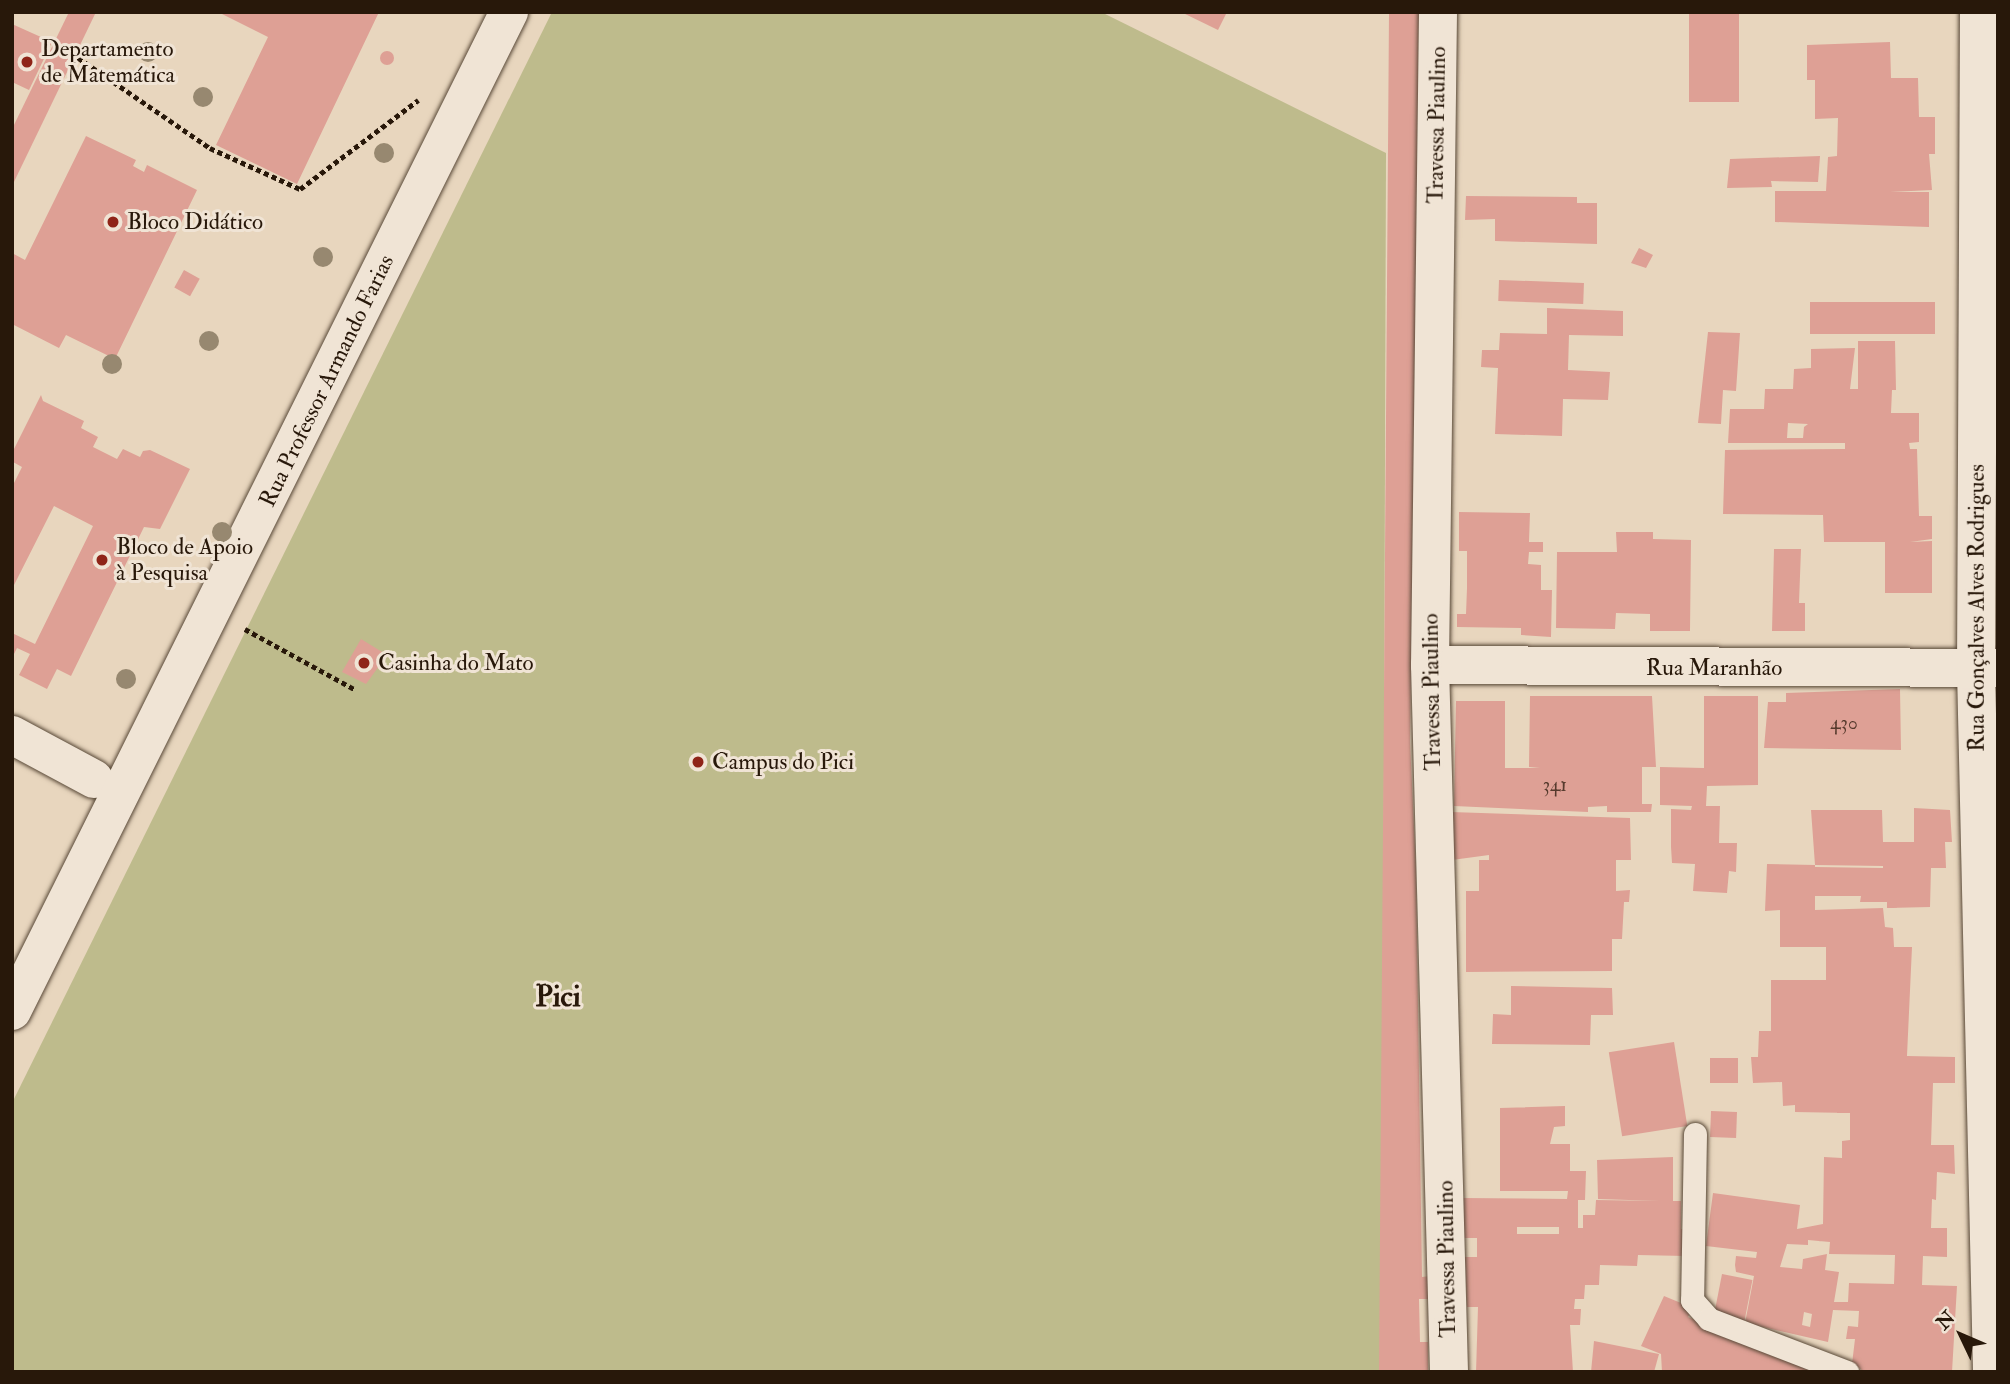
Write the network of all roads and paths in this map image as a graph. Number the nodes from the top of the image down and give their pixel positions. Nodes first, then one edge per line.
1 (509, 12) edge
2 (1438, 12) edge
3 (1979, 12) edge
4 (64, 48) dead end
5 (428, 93) dead end
6 (1988, 113) edge
7 (214, 612) junction
8 (1430, 665) junction
9 (1987, 669) edge
10 (356, 691) dead end
11 (12, 735) edge
12 (94, 779) dead end
13 (12, 1011) edge
14 (1695, 1134) dead end
15 (1449, 1372) edge
16 (1847, 1372) edge
17 (1992, 1372) edge

1 - 7 street, Rua Professor Armando Farias
2 - 8 street, Travessa Piaulino
3 - 6 street, Rua Gonçalves Alves Rodrigues
4 - 5 path
6 - 9 street, Rua Gonçalves Alves Rodrigues
7 - 10 path
7 - 13 street, Rua Professor Armando Farias
8 - 9 street, Rua Maranhão
8 - 15 street, Travessa Piaulino
9 - 17 street, Rua Gonçalves Alves Rodrigues
11 - 12 street
14 - 16 lane

